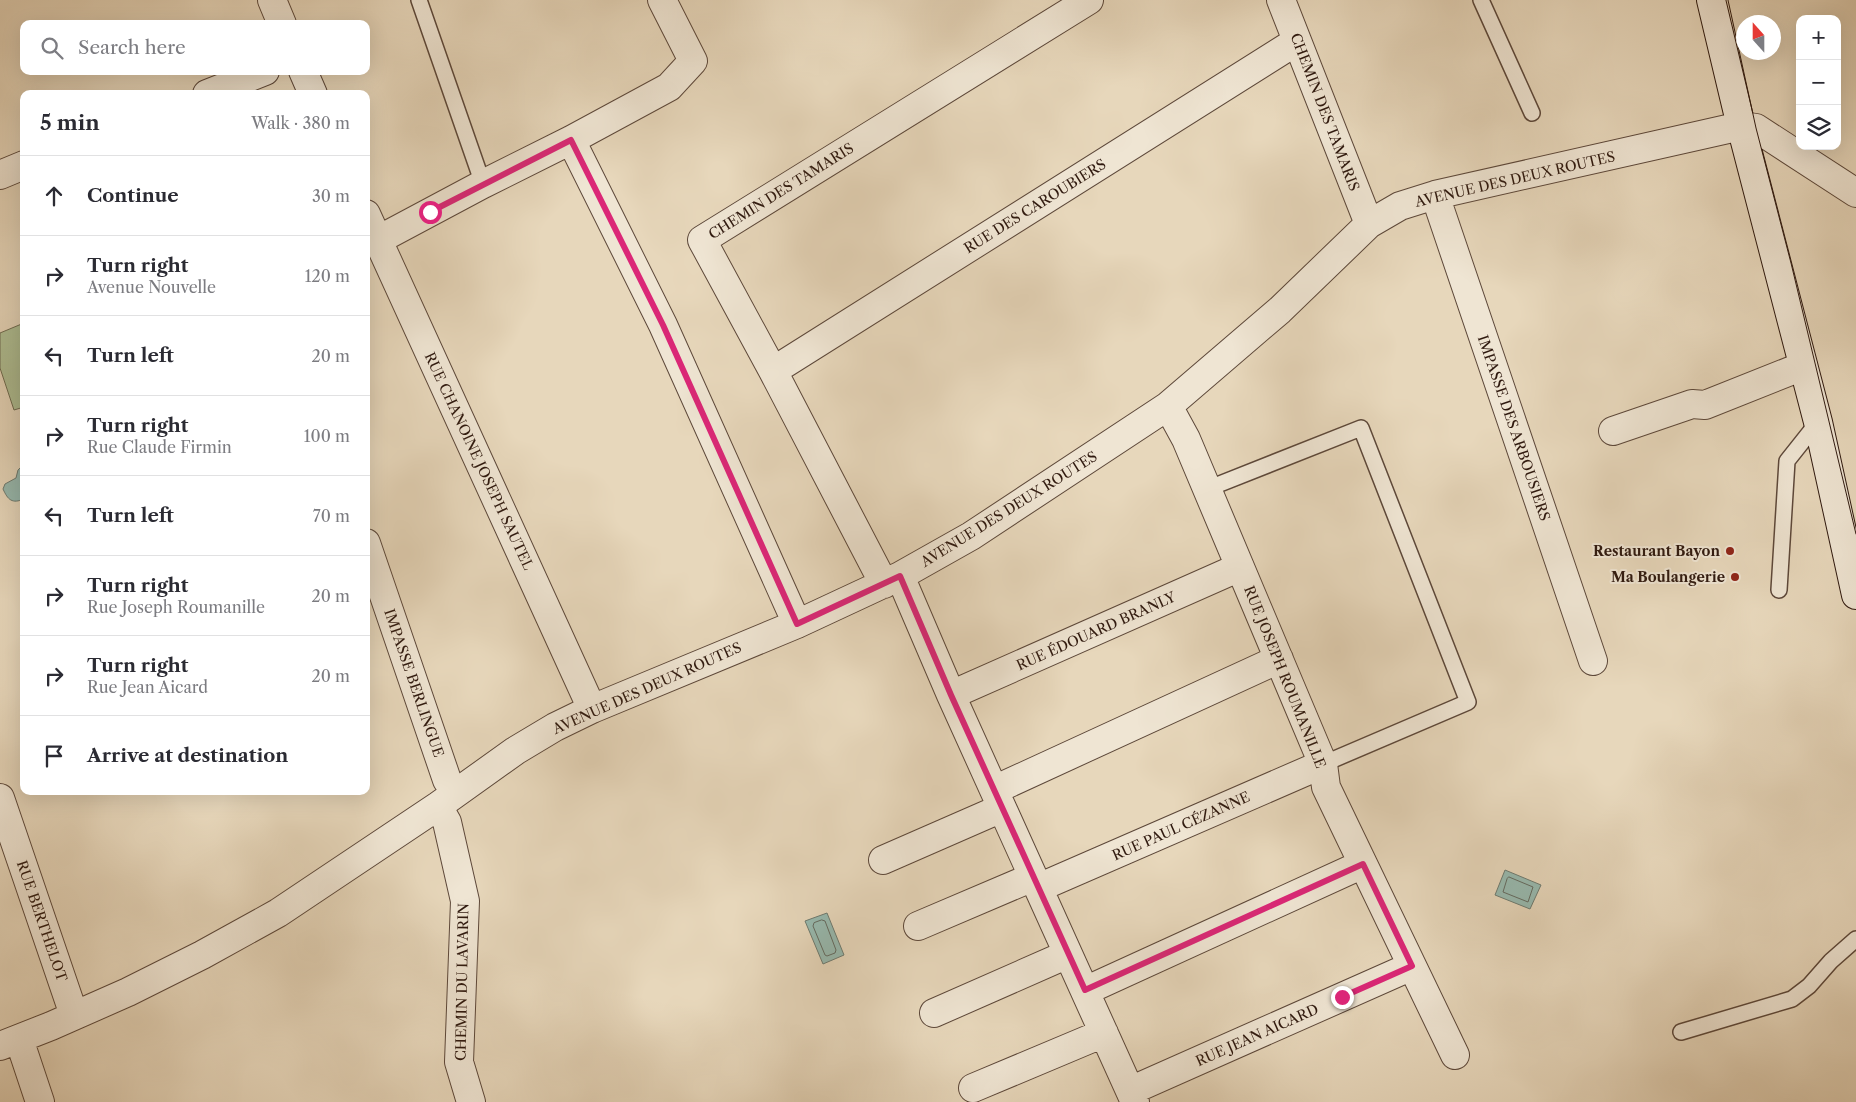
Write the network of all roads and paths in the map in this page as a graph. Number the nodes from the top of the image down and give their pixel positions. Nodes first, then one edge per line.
1 (272, 0) edge
2 (419, 0) edge
3 (662, 0) edge
4 (1089, 0) edge
5 (1281, 0) edge
6 (1481, 0) edge
7 (1711, 0) edge
8 (280, 20) edge
9 (1297, 41) junction
10 (255, 75) edge
11 (305, 75) edge
12 (217, 90) edge
13 (311, 90) edge
14 (1532, 113) dead end
15 (1741, 126) junction
16 (571, 140) junction
17 (20, 168) edge
18 (0, 175) edge
19 (483, 184) junction
20 (1856, 193) edge
21 (1436, 195) junction
22 (370, 223) edge
23 (1369, 224) junction
24 (378, 240) junction
25 (1803, 366) junction
26 (773, 371) junction
27 (1168, 406) junction
28 (1818, 422) junction
29 (1613, 431) dead end
30 (1207, 489) junction
31 (370, 555) edge
32 (1240, 567) junction
33 (892, 580) junction
34 (1779, 590) dead end
35 (1856, 595) edge
36 (797, 624) junction
37 (1279, 659) junction
38 (1593, 661) dead end
39 (951, 695) junction
40 (592, 709) junction
41 (1323, 764) junction
42 (0, 799) edge
43 (447, 799) junction
44 (998, 799) junction
45 (883, 860) dead end
46 (1363, 864) junction
47 (1036, 883) junction
48 (918, 926) dead end
49 (1856, 939) edge
50 (1068, 954) junction
51 (1412, 966) junction
52 (1085, 990) junction
53 (934, 1012) dead end
54 (74, 1015) junction
55 (1681, 1032) dead end
56 (1104, 1033) junction
57 (10, 1042) edge
58 (1455, 1055) dead end
59 (973, 1088) dead end
60 (1132, 1097) edge
61 (40, 1102) edge
62 (471, 1102) edge

1 - 8 street
2 - 19 lane
3 - 16 street
4 - 26 street, CHEMIN DES TAMARIS
5 - 9 street, CHEMIN DES TAMARIS
6 - 14 lane
7 - 15 street
9 - 23 street, CHEMIN DES TAMARIS
9 - 26 street, RUE DES CAROUBIERS
10 - 12 street
11 - 13 street
15 - 20 street
15 - 21 street, AVENUE DES DEUX ROUTES
15 - 25 street
16 - 19 street
16 - 36 street
17 - 18 street
19 - 24 street
21 - 23 street, AVENUE DES DEUX ROUTES
21 - 38 street, IMPASSE DES ARBOUSIERS
22 - 24 street, RUE CHANOINE JOSEPH SAUTEL
23 - 27 street, AVENUE DES DEUX ROUTES
24 - 40 street, RUE CHANOINE JOSEPH SAUTEL
25 - 28 street
25 - 29 street
26 - 33 street, CHEMIN DES TAMARIS
27 - 30 street, RUE JOSEPH ROUMANILLE
27 - 33 street, AVENUE DES DEUX ROUTES
28 - 34 lane
28 - 35 street
30 - 32 street, RUE JOSEPH ROUMANILLE
30 - 41 lane
31 - 43 street, IMPASSE BERLINGUE
32 - 37 street, RUE JOSEPH ROUMANILLE
32 - 39 street, RUE ÉDOUARD BRANLY
33 - 36 street, AVENUE DES DEUX ROUTES
33 - 39 street, CHEMIN DES TAMARIS
36 - 40 street, AVENUE DES DEUX ROUTES
37 - 41 street, RUE JOSEPH ROUMANILLE
37 - 44 street
39 - 44 street, CHEMIN DES TAMARIS
40 - 43 street, AVENUE DES DEUX ROUTES
41 - 46 street, RUE JOSEPH ROUMANILLE
41 - 47 street, RUE PAUL CÉZANNE
42 - 54 street, RUE BERTHELOT
43 - 54 street, AVENUE DES DEUX ROUTES
43 - 62 street, CHEMIN DU LAVARIN
44 - 45 street
44 - 47 street, CHEMIN DES TAMARIS
46 - 51 street, RUE JOSEPH ROUMANILLE
46 - 52 street
47 - 48 street, RUE PAUL CÉZANNE
47 - 50 street, CHEMIN DES TAMARIS
49 - 55 lane
50 - 52 street, CHEMIN DES TAMARIS
50 - 53 street
51 - 58 street, RUE JOSEPH ROUMANILLE
51 - 60 street, RUE JEAN AICARD
52 - 56 street, CHEMIN DES TAMARIS
54 - 57 street, AVENUE DES DEUX ROUTES
56 - 59 street
56 - 60 street, CHEMIN DES TAMARIS
57 - 61 street

